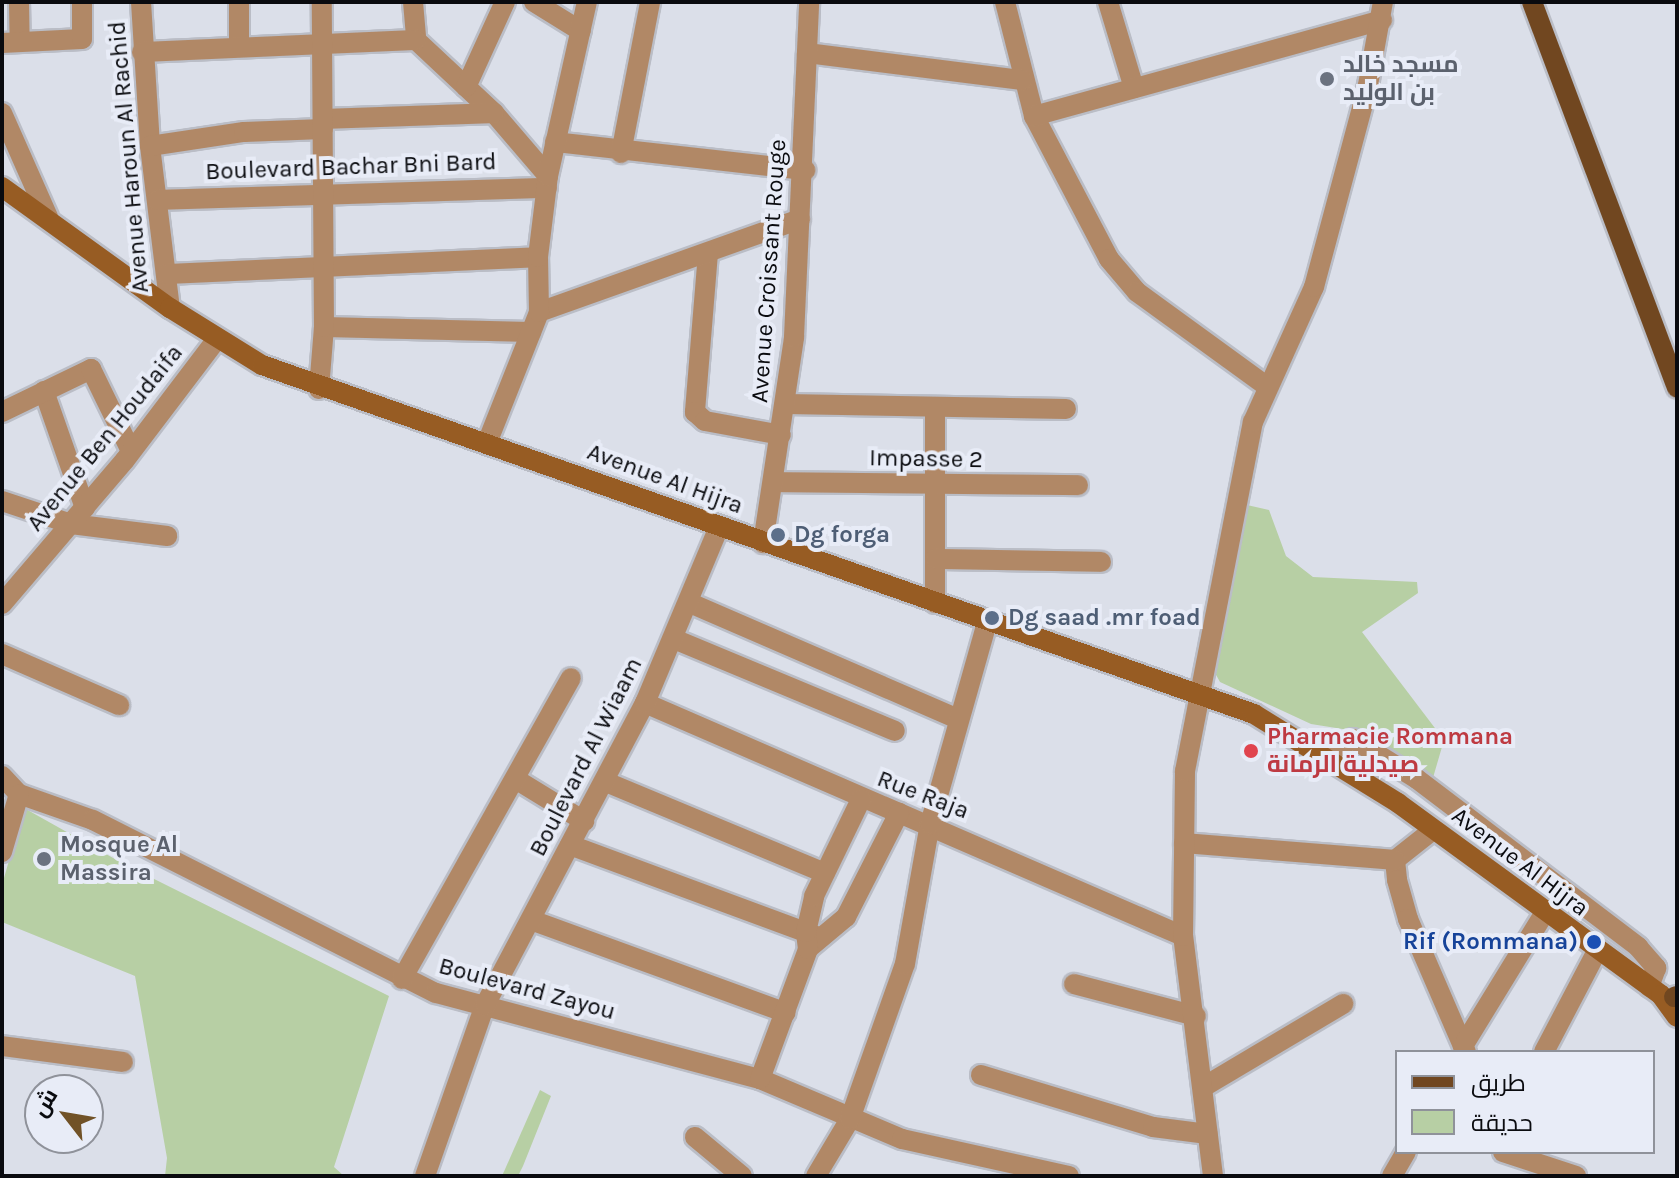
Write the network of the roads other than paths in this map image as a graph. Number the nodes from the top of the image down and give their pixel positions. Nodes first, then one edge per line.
1 (19, 2) edge
2 (82, 2) edge
3 (141, 2) edge
4 (239, 2) edge
5 (322, 2) edge
6 (413, 2) edge
7 (505, 2) edge
8 (534, 2) edge
9 (587, 2) edge
10 (650, 2) edge
11 (809, 2) edge
12 (1005, 2) edge
13 (1108, 2) edge
14 (1532, 2) edge
15 (1382, 11) edge
16 (581, 31) junction
17 (416, 40) junction
18 (11, 42) edge
19 (324, 43) junction
20 (239, 46) junction
21 (142, 52) junction
22 (807, 53) junction
23 (1022, 80) junction
24 (466, 87) junction
25 (1134, 88) junction
26 (2, 113) edge
27 (494, 113) junction
28 (1034, 116) junction
29 (324, 124) junction
30 (555, 142) junction
31 (150, 146) junction
32 (621, 153) junction
33 (805, 170) junction
34 (548, 182) junction
35 (2, 187) edge
36 (325, 192) junction
37 (157, 200) junction
38 (48, 217) junction
39 (800, 219) junction
40 (708, 253) junction
41 (538, 257) junction
42 (324, 263) junction
43 (167, 274) junction
44 (170, 308) junction
45 (539, 312) junction
46 (324, 327) junction
47 (531, 332) junction
48 (217, 339) junction
49 (1265, 385) junction
50 (1677, 388) edge
51 (319, 389) junction
52 (44, 391) junction
53 (786, 404) junction
54 (935, 407) junction
55 (1066, 409) dead end
56 (2, 412) edge
57 (781, 435) junction
58 (487, 443) junction
59 (131, 451) junction
60 (773, 482) junction
61 (1078, 485) dead end
62 (938, 486) junction
63 (2, 501) edge
64 (85, 508) junction
65 (71, 524) junction
66 (719, 527) junction
67 (167, 536) dead end
68 (763, 543) junction
69 (936, 559) junction
70 (1101, 562) dead end
71 (690, 603) junction
72 (935, 603) junction
73 (2, 604) edge
74 (987, 622) junction
75 (674, 639) junction
76 (2, 654) edge
77 (571, 678) dead end
78 (1201, 695) junction
79 (645, 703) junction
80 (119, 705) dead end
81 (958, 719) junction
82 (895, 731) dead end
83 (1324, 755) junction
84 (2, 776) edge
85 (1417, 779) junction
86 (517, 780) junction
87 (606, 782) junction
88 (19, 794) junction
89 (861, 799) junction
90 (1398, 803) junction
91 (899, 813) junction
92 (584, 821) junction
93 (930, 824) junction
94 (1433, 830) junction
95 (1184, 843) junction
96 (570, 845) junction
97 (1507, 846) junction
98 (2, 852) edge
99 (1395, 860) junction
100 (1488, 870) junction
101 (825, 873) junction
102 (1545, 912) junction
103 (531, 920) junction
104 (1183, 936) junction
105 (811, 940) junction
106 (1597, 951) junction
107 (402, 979) junction
108 (1074, 984) dead end
109 (1669, 998) edge
110 (1343, 1004) dead end
111 (485, 1005) junction
112 (786, 1013) junction
113 (1196, 1016) junction
114 (2, 1046) edge
115 (1465, 1049) edge
116 (1545, 1050) edge
117 (123, 1062) dead end
118 (981, 1075) dead end
119 (760, 1079) junction
120 (1205, 1086) junction
121 (850, 1119) junction
122 (1208, 1134) junction
123 (695, 1137) dead end
124 (1405, 1154) edge
125 (1509, 1154) edge
126 (425, 1176) edge
127 (742, 1176) edge
128 (816, 1176) edge
129 (1069, 1176) edge
130 (1213, 1176) edge
131 (1392, 1176) edge
132 (1576, 1176) edge

1 - 18 street
2 - 18 street
3 - 21 street, Avenue Haroun Al Rachid
4 - 20 street
5 - 19 street
6 - 17 street
7 - 24 street
8 - 16 street
9 - 16 street
10 - 32 street
11 - 22 street, Avenue Croissant Rouge
12 - 23 street
13 - 25 street
14 - 50 main road
15 - 25 street
15 - 49 street
16 - 30 street
17 - 19 street
17 - 24 street
19 - 20 street
19 - 29 street
20 - 21 street
21 - 31 street, Avenue Haroun Al Rachid
22 - 23 street
22 - 33 street, Avenue Croissant Rouge
23 - 28 street
24 - 27 street
25 - 28 street
26 - 38 street, Avenue Al Hijra
27 - 29 street
27 - 34 street
28 - 49 street
29 - 31 street
29 - 36 street
30 - 32 street
30 - 34 street
31 - 37 street, Avenue Haroun Al Rachid
32 - 33 street
33 - 39 street, Avenue Croissant Rouge
34 - 36 street, Boulevard Bachar Bni Bard
34 - 41 street
35 - 38 street
36 - 37 street, Boulevard Bachar Bni Bard
36 - 42 street
37 - 43 street, Avenue Haroun Al Rachid
38 - 44 street, Avenue Al Hijra
39 - 40 street
39 - 53 street, Avenue Croissant Rouge
40 - 45 street
40 - 57 street
41 - 42 street
41 - 45 street
42 - 43 street
42 - 46 street
43 - 44 street, Avenue Haroun Al Rachid
44 - 48 street, Avenue Al Hijra
45 - 47 street
46 - 47 street
46 - 51 street
47 - 58 street
48 - 51 street, Avenue Al Hijra
48 - 59 street, Avenue Ben Houdaifa
49 - 78 street
51 - 58 street, Avenue Al Hijra
52 - 56 street
52 - 59 street
52 - 64 street
53 - 54 street
53 - 57 street, Avenue Croissant Rouge
54 - 55 street
54 - 62 street
57 - 60 street, Avenue Croissant Rouge
58 - 66 street, Avenue Al Hijra
59 - 64 street, Avenue Ben Houdaifa
60 - 62 street, Impasse 2
60 - 68 street, Avenue Croissant Rouge
61 - 62 street, Impasse 2
62 - 69 street
63 - 65 street
64 - 65 street, Avenue Ben Houdaifa
65 - 67 street
65 - 73 street, Avenue Ben Houdaifa
66 - 68 street, Avenue Al Hijra
66 - 71 street, Boulevard Al Wiaam
68 - 72 street, Avenue Al Hijra
69 - 70 street
69 - 72 street
71 - 75 street, Boulevard Al Wiaam
71 - 81 street
72 - 74 street, Avenue Al Hijra
74 - 78 street, Avenue Al Hijra
74 - 81 street
75 - 79 street, Boulevard Al Wiaam
75 - 82 street
76 - 80 street
77 - 86 street
78 - 83 street, Avenue Al Hijra
78 - 95 street
79 - 87 street, Boulevard Al Wiaam
79 - 89 street, Rue Raja
81 - 93 street
83 - 85 street
83 - 90 street, Avenue Al Hijra
84 - 88 street, Boulevard Zayou
85 - 90 street
85 - 97 street
86 - 92 street
86 - 107 street
87 - 92 street, Boulevard Al Wiaam
87 - 101 street
88 - 98 street
88 - 107 street, Boulevard Zayou
89 - 91 street, Rue Raja
89 - 101 street
90 - 94 street, Avenue Al Hijra
91 - 93 street, Rue Raja
91 - 105 street
92 - 96 street, Boulevard Al Wiaam
93 - 104 street, Rue Raja
93 - 121 street
94 - 99 street
94 - 100 street, Avenue Al Hijra
95 - 99 street
95 - 104 street
96 - 103 street, Boulevard Al Wiaam
96 - 105 street
97 - 100 street
97 - 109 street
99 - 115 street
100 - 102 street, Avenue Al Hijra
101 - 105 street
102 - 106 street, Avenue Al Hijra
102 - 115 street
103 - 111 street, Boulevard Al Wiaam
103 - 112 street
104 - 113 street
105 - 112 street
106 - 109 street, Avenue Al Hijra
106 - 116 street
107 - 111 street, Boulevard Zayou
108 - 113 street
110 - 120 street
111 - 119 street, Boulevard Zayou
111 - 126 street, Boulevard Al Wiaam
112 - 119 street
113 - 120 street
114 - 117 street
118 - 122 street
119 - 121 street, Boulevard Zayou
120 - 122 street
121 - 128 street
121 - 129 street, Boulevard Zayou
122 - 130 street
123 - 127 street
124 - 131 street
125 - 132 street

